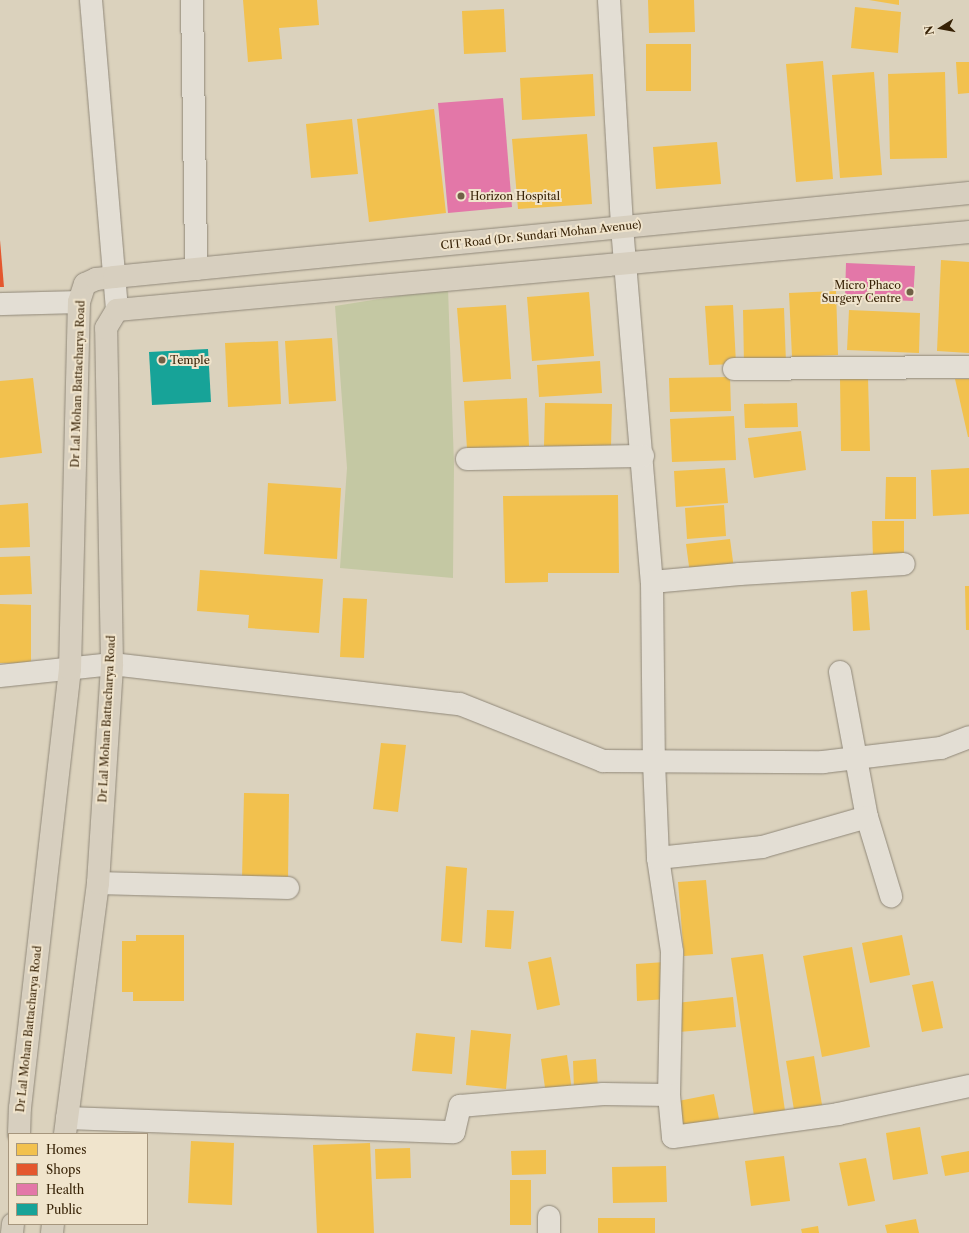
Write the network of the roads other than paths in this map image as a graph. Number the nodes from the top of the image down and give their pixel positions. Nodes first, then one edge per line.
1 (91, 0) edge
2 (192, 0) edge
3 (609, 0) edge
4 (969, 194) edge
5 (622, 227) junction
6 (969, 232) edge
7 (625, 264) junction
8 (196, 268) junction
9 (114, 277) junction
10 (79, 302) junction
11 (0, 304) edge
12 (117, 310) junction
13 (969, 367) edge
14 (734, 369) dead end
15 (643, 456) junction
16 (467, 459) dead end
17 (904, 564) dead end
18 (652, 582) junction
19 (112, 664) junction
20 (70, 669) junction
21 (840, 672) dead end
22 (0, 676) edge
23 (969, 738) edge
24 (857, 758) junction
25 (654, 762) junction
26 (867, 817) junction
27 (658, 858) junction
28 (98, 883) junction
29 (288, 888) dead end
30 (891, 896) dead end
31 (969, 1086) edge
32 (669, 1095) junction
33 (66, 1126) edge
34 (19, 1133) edge

1 - 9 street
2 - 8 street
3 - 5 street
4 - 5 main road, CIT Road (Dr. Sundari Mohan Avenue)
5 - 7 street
5 - 8 main road, CIT Road (Dr. Sundari Mohan Avenue)
6 - 7 main road
7 - 12 main road
7 - 15 street
8 - 9 main road, CIT Road (Dr. Sundari Mohan Avenue)
9 - 10 main road, Dr Lal Mohan Battacharya Road
9 - 12 street
10 - 11 street
10 - 20 main road, Dr Lal Mohan Battacharya Road
12 - 19 main road, Dr Lal Mohan Battacharya Road
13 - 14 street
15 - 16 street
15 - 18 street
17 - 18 street
18 - 25 street
19 - 20 street
19 - 25 street
19 - 28 main road, Dr Lal Mohan Battacharya Road
20 - 22 street
20 - 34 main road, Dr Lal Mohan Battacharya Road
21 - 24 street
23 - 24 street
24 - 25 street
24 - 26 street
25 - 27 street
26 - 27 street
26 - 30 street
27 - 32 street
28 - 29 street
28 - 33 main road, Dr Lal Mohan Battacharya Road
31 - 32 street
32 - 33 street

